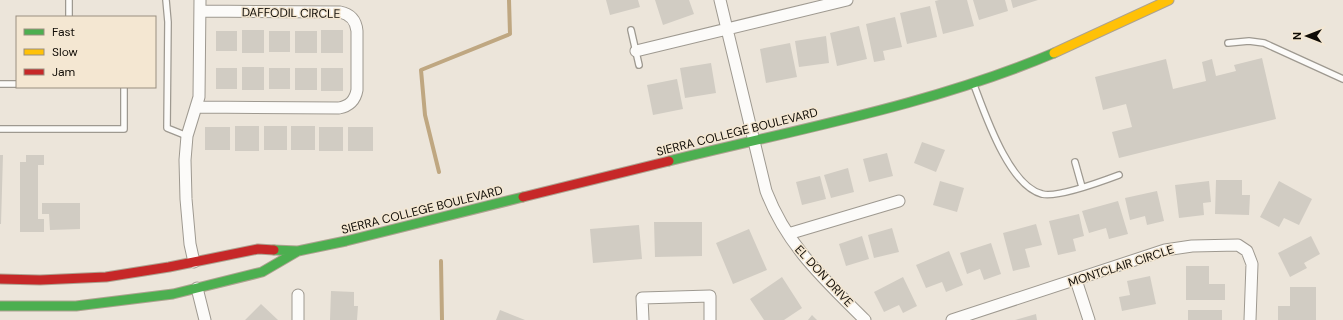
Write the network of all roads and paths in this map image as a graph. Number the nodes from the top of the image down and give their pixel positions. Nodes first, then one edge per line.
1 (69, 0) edge
2 (166, 0) edge
3 (200, 0) edge
4 (720, 0) edge
5 (846, 0) edge
6 (1169, 0) edge
7 (200, 11) junction
8 (69, 16) edge
9 (727, 29) junction
10 (631, 30) dead end
11 (1228, 43) dead end
12 (636, 51) junction
13 (639, 65) dead end
14 (1343, 79) edge
15 (973, 83) junction
16 (0, 84) edge
17 (16, 84) edge
18 (124, 88) edge
19 (197, 107) junction
20 (0, 129) edge
21 (187, 136) junction
22 (754, 140) junction
23 (1074, 162) dead end
24 (1119, 175) dead end
25 (1082, 187) junction
26 (899, 201) dead end
27 (788, 234) junction
28 (298, 251) junction
29 (194, 262) junction
30 (0, 279) edge
31 (1076, 280) junction
32 (197, 288) junction
33 (298, 295) dead end
34 (0, 306) edge
35 (205, 320) edge
36 (298, 320) edge
37 (643, 320) edge
38 (710, 320) edge
39 (865, 320) edge
40 (952, 320) edge
41 (1089, 320) edge
42 (1250, 320) edge

1 - 8 lane
2 - 21 lane
3 - 7 street
4 - 9 street, EL DON DRIVE
5 - 9 street
6 - 15 main road, SIERRA COLLEGE BOULEVARD
7 - 19 street
7 - 19 street, DAFFODIL CIRCLE
9 - 12 street
9 - 22 street, EL DON DRIVE
10 - 12 lane
11 - 14 lane
12 - 13 lane
15 - 22 main road, SIERRA COLLEGE BOULEVARD
15 - 25 lane
16 - 17 lane
18 - 20 lane
19 - 21 street
21 - 29 street
22 - 27 street, EL DON DRIVE
22 - 28 main road, SIERRA COLLEGE BOULEVARD
23 - 25 lane
24 - 25 lane
26 - 27 street
27 - 39 street, EL DON DRIVE
28 - 29 main road, SIERRA COLLEGE BOULEVARD
28 - 32 main road, SIERRA COLLEGE BOULEVARD
29 - 30 main road, SIERRA COLLEGE BOULEVARD
31 - 40 street, MONTCLAIR CIRCLE
31 - 41 street
31 - 42 street, MONTCLAIR CIRCLE
32 - 34 main road, SIERRA COLLEGE BOULEVARD
32 - 35 street
33 - 36 street
37 - 38 street

